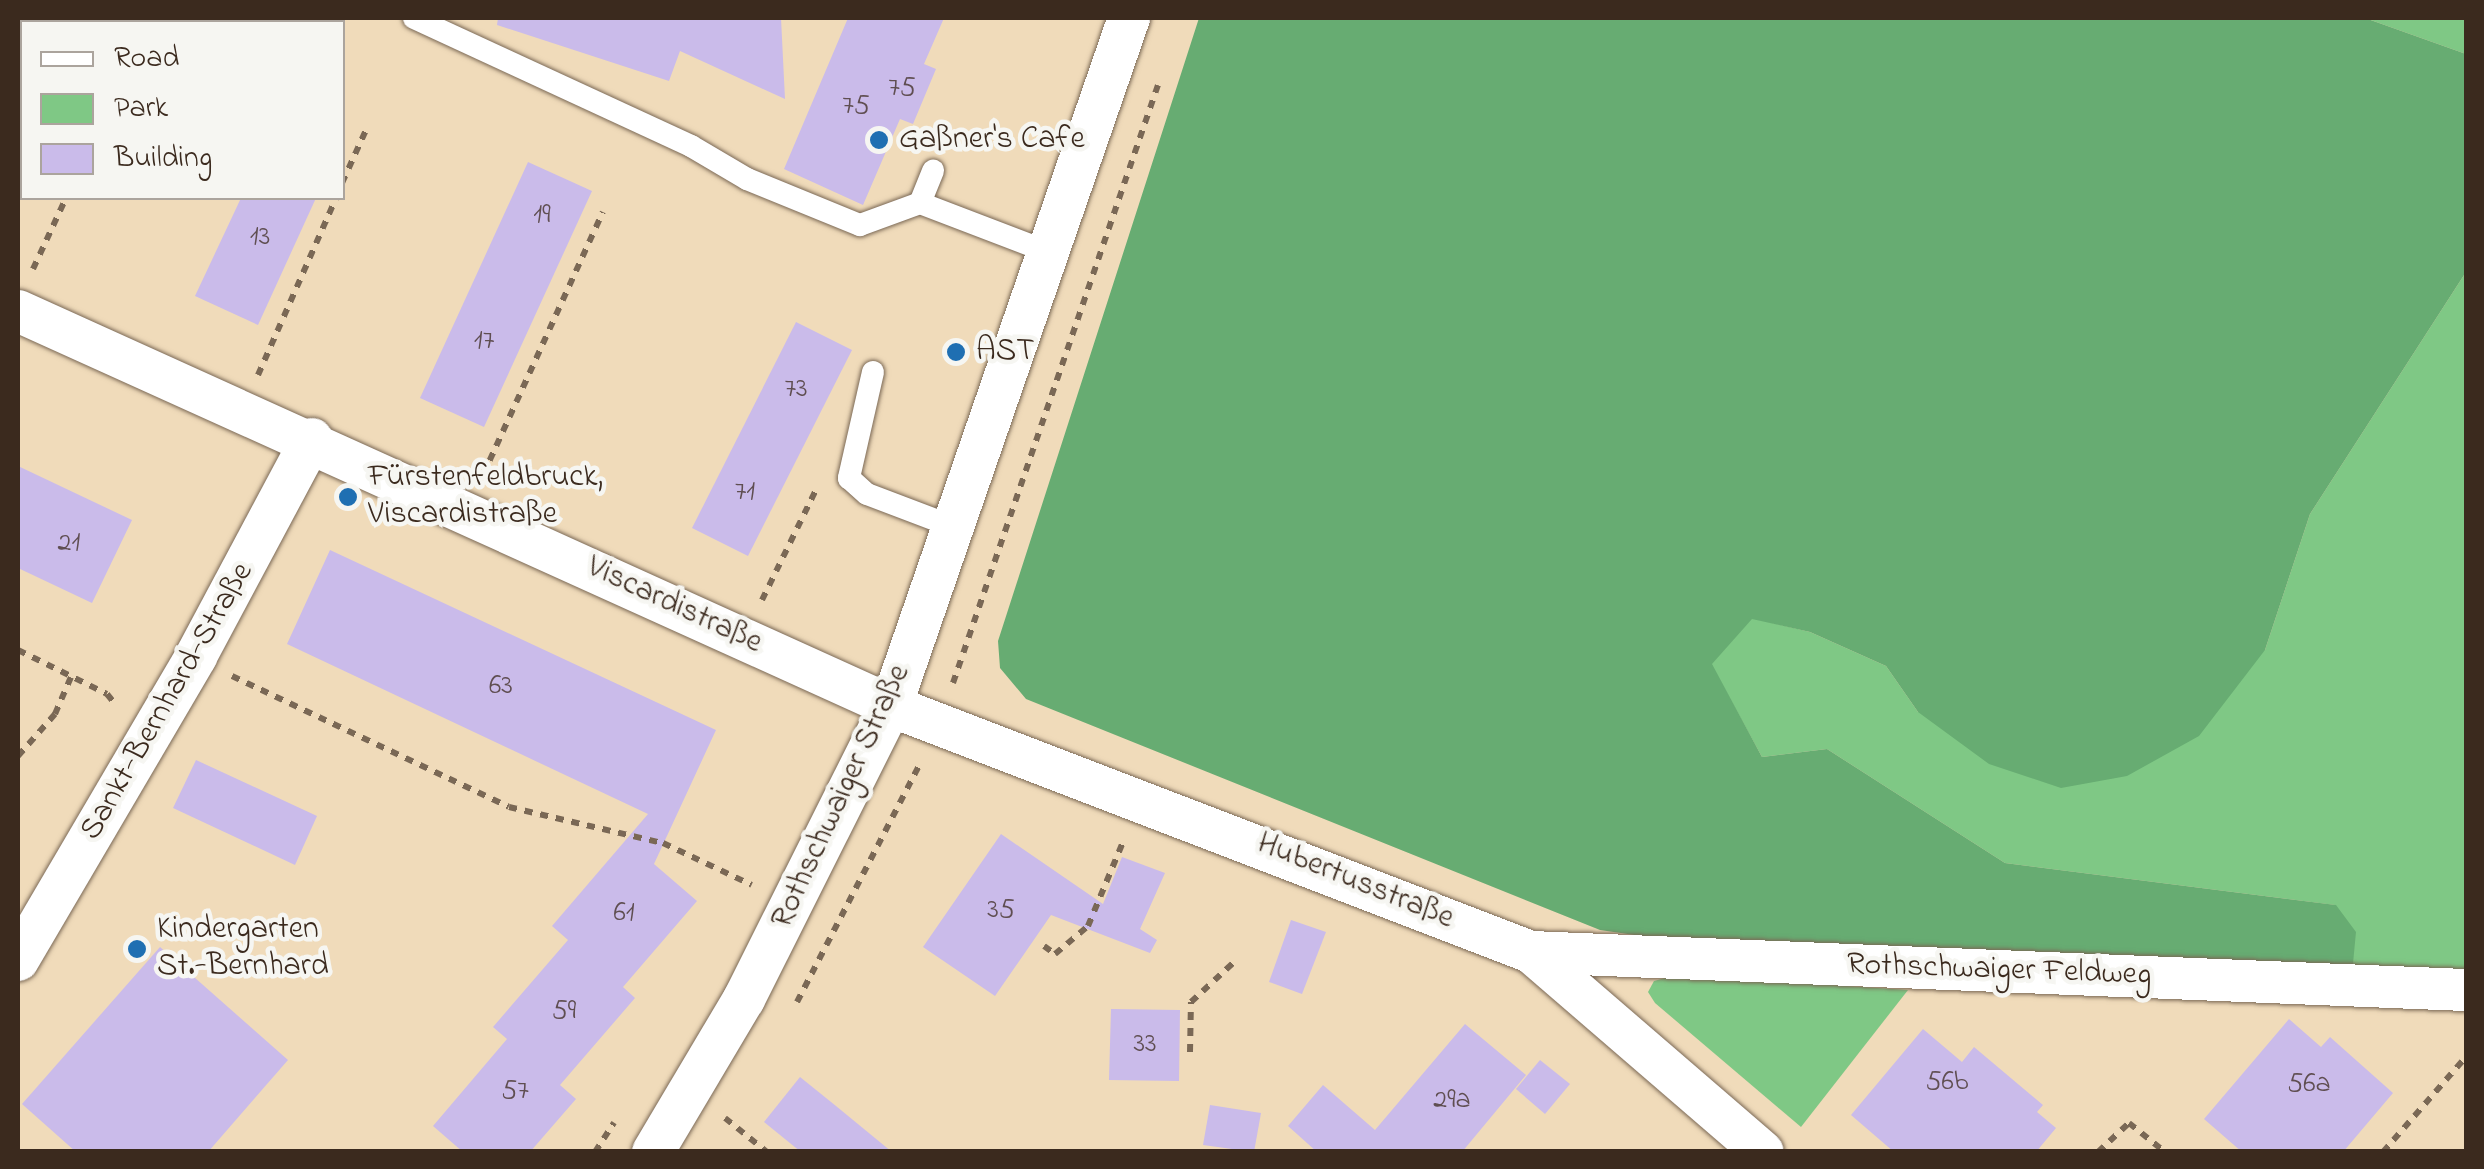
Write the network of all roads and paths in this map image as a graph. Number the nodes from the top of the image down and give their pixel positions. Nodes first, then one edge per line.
1 (414, 18) edge
2 (1129, 18) edge
3 (1162, 72) dead end
4 (367, 128) dead end
5 (933, 170) dead end
6 (345, 176) edge
7 (65, 200) edge
8 (335, 200) edge
9 (920, 203) junction
10 (603, 212) dead end
11 (1051, 253) junction
12 (22, 298) edge
13 (873, 372) dead end
14 (243, 409) junction
15 (312, 439) junction
16 (821, 478) dead end
17 (466, 510) junction
18 (954, 527) junction
19 (743, 638) junction
20 (18, 650) edge
21 (196, 656) junction
22 (70, 677) junction
23 (116, 705) dead end
24 (891, 706) junction
25 (937, 724) junction
26 (18, 756) edge
27 (1141, 797) junction
28 (794, 904) junction
29 (23, 940) edge
30 (1044, 946) dead end
31 (1531, 952) junction
32 (1234, 963) dead end
33 (2466, 990) edge
34 (788, 1019) dead end
35 (1190, 1052) dead end
36 (2466, 1056) edge
37 (690, 1095) junction
38 (738, 1104) dead end
39 (729, 1121) junction
40 (719, 1136) dead end
41 (652, 1152) edge
42 (767, 1152) edge
43 (1763, 1152) edge
44 (2098, 1152) edge
45 (2165, 1152) edge
46 (2383, 1152) edge

1 - 9 lane
2 - 11 street, Rothschwaiger Straße
3 - 25 path
4 - 6 path
5 - 9 lane
7 - 12 path
8 - 14 path
9 - 11 lane
10 - 17 path
11 - 18 street, Rothschwaiger Straße
12 - 14 street, Viscardistraße
13 - 18 lane
14 - 15 street, Viscardistraße
15 - 17 street, Viscardistraße
15 - 21 street, Sankt-Bernhard-Straße
16 - 19 path
17 - 19 street, Viscardistraße
18 - 24 street, Rothschwaiger Straße
19 - 24 street, Viscardistraße
20 - 22 path
21 - 28 path
21 - 29 street, Sankt-Bernhard-Straße
22 - 23 path
22 - 26 path
24 - 25 street, Hubertusstraße
24 - 28 street, Rothschwaiger Straße
25 - 27 street, Hubertusstraße
25 - 34 path
27 - 30 path
27 - 31 street, Hubertusstraße
28 - 37 street, Rothschwaiger Straße
31 - 33 street, Rothschwaiger Feldweg
31 - 43 street, Hubertusstraße
32 - 35 path
36 - 46 path
37 - 39 path
37 - 41 street, Rothschwaiger Straße
38 - 39 path
39 - 40 path
39 - 42 path
44 - 45 path

